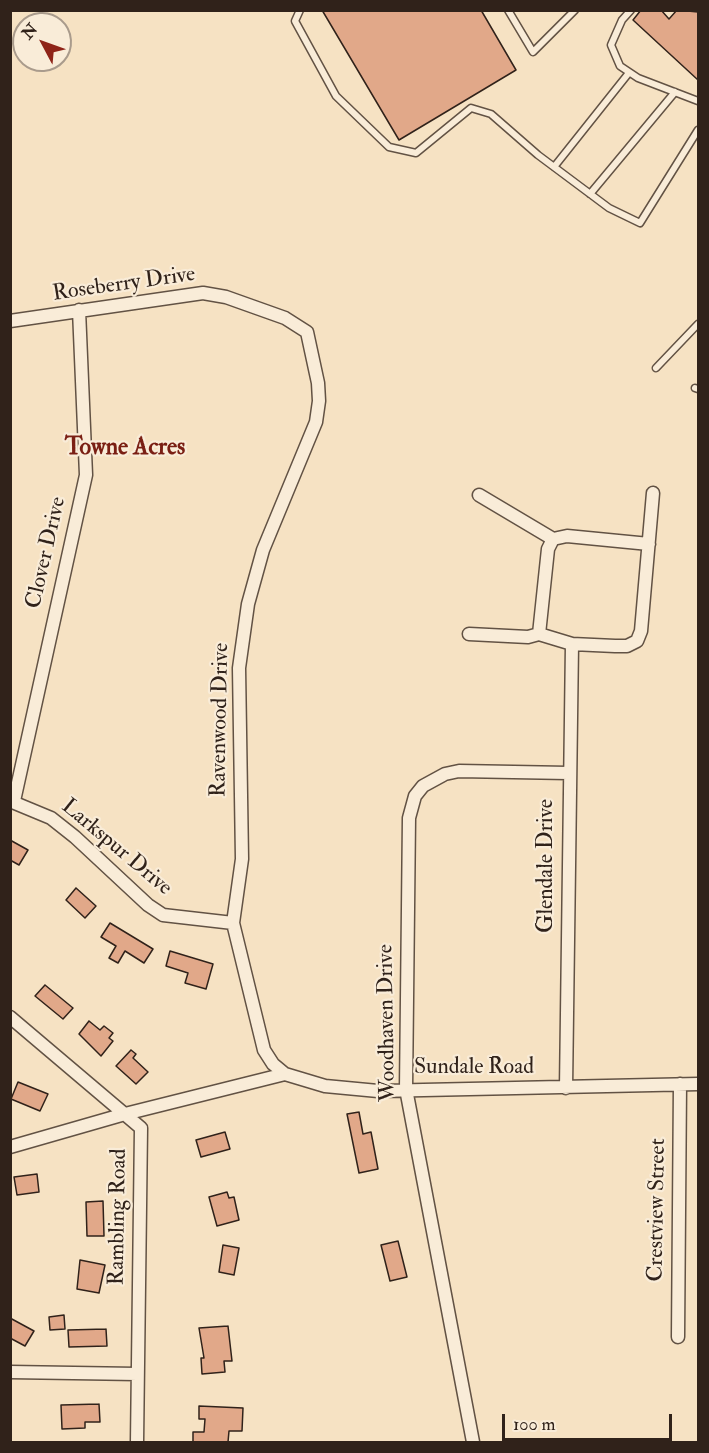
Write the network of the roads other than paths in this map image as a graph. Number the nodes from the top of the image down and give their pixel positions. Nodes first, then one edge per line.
1 (300, 10) edge
2 (508, 10) edge
3 (575, 10) edge
4 (631, 10) edge
5 (628, 74) junction
6 (675, 92) junction
7 (699, 100) edge
8 (699, 130) edge
9 (554, 167) junction
10 (590, 194) junction
11 (79, 310) junction
12 (10, 321) edge
13 (699, 324) edge
14 (307, 332) joint
15 (656, 368) dead end
16 (653, 492) dead end
17 (479, 495) dead end
18 (553, 539) junction
19 (649, 544) junction
20 (469, 634) dead end
21 (539, 634) junction
22 (572, 644) junction
23 (568, 773) junction
24 (12, 801) edge
25 (233, 923) junction
26 (10, 1017) edge
27 (285, 1074) junction
28 (680, 1084) junction
29 (699, 1084) edge
30 (566, 1088) junction
31 (406, 1089) junction
32 (125, 1114) junction
33 (10, 1148) edge
34 (678, 1337) dead end
35 (10, 1372) edge
36 (137, 1374) junction
37 (136, 1443) edge
38 (473, 1443) edge

1 - 9 lane
2 - 3 lane
4 - 5 lane
5 - 6 lane
5 - 9 lane
6 - 7 lane
6 - 10 lane
8 - 10 lane
9 - 10 lane
11 - 12 street, Roseberry Drive
11 - 14 street, Roseberry Drive
11 - 24 street, Clover Drive
13 - 15 lane
14 - 25 street, Ravenwood Drive
16 - 19 street
17 - 18 street
18 - 19 street
18 - 21 street
19 - 22 street
20 - 21 street
21 - 22 street
22 - 23 street, Glendale Drive
23 - 30 street, Glendale Drive
23 - 31 street, Woodhaven Drive
24 - 25 street, Larkspur Drive
25 - 27 street, Ravenwood Drive
26 - 32 street, Rambling Road
27 - 31 street, Sundale Road
27 - 32 street
28 - 29 street, Sundale Road
28 - 30 street, Sundale Road
28 - 34 street, Crestview Street
30 - 31 street, Sundale Road
31 - 38 street, Woodhaven Drive
32 - 33 street
32 - 36 street, Rambling Road
35 - 36 street
36 - 37 street, Rambling Road

